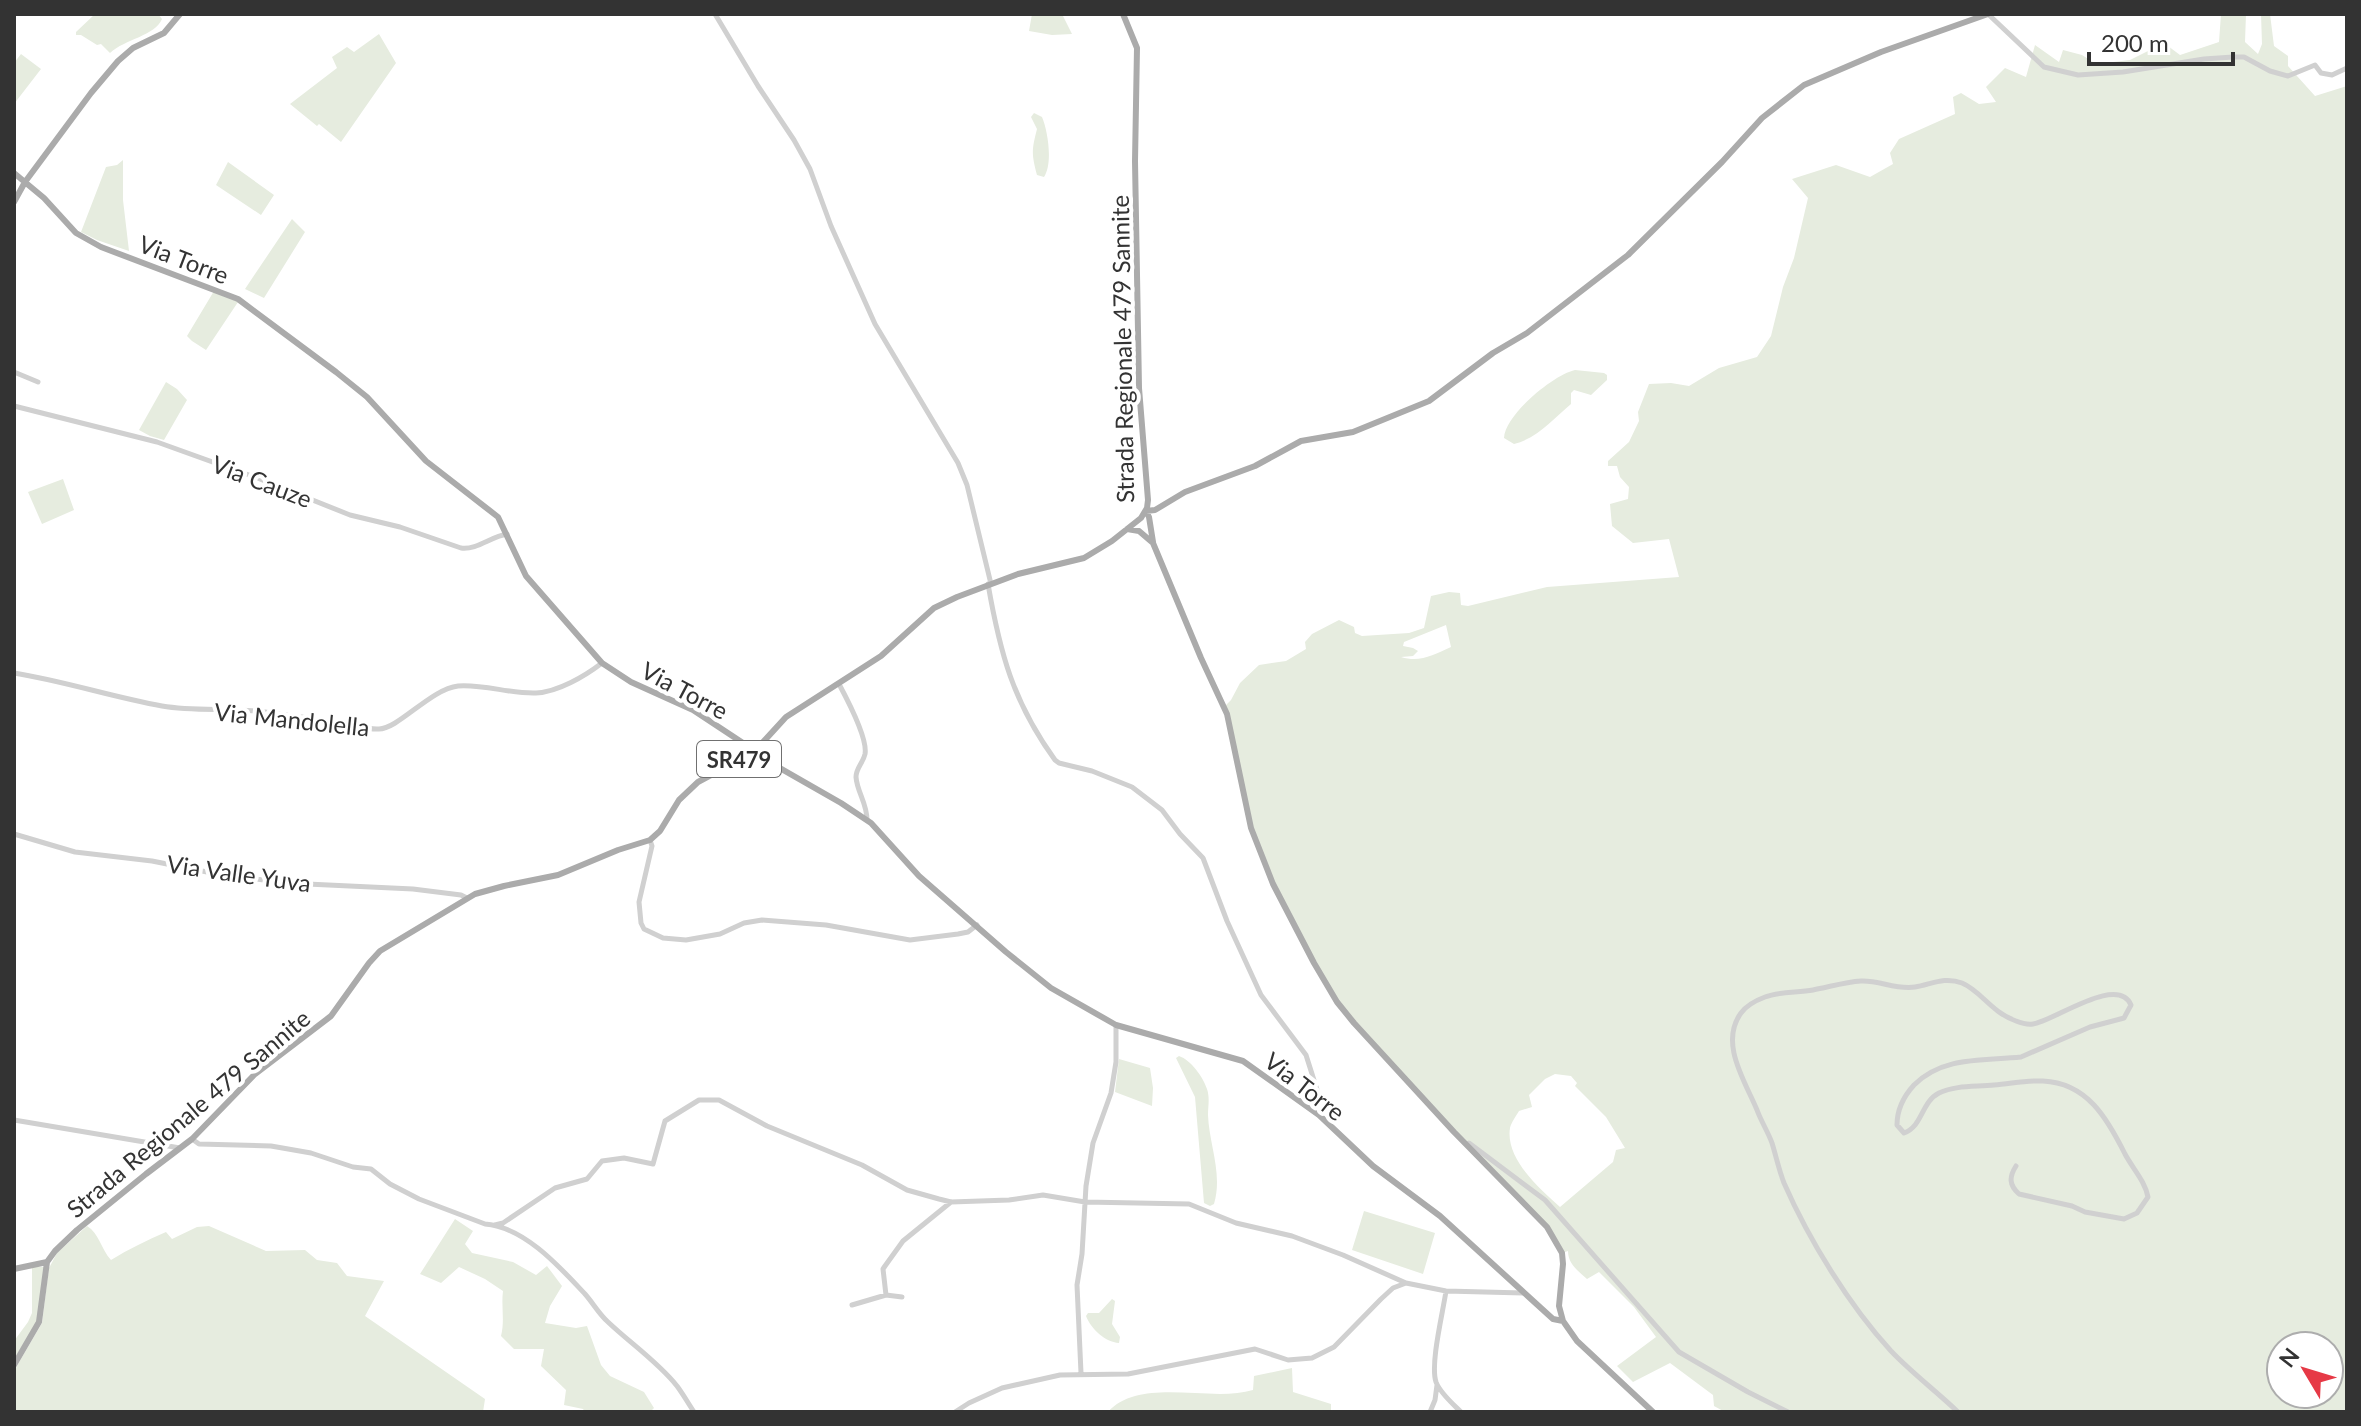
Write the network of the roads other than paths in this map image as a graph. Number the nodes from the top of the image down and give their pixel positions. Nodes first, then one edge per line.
1 (180, 14) edge
2 (715, 14) edge
3 (1123, 14) edge
4 (1988, 14) edge
5 (2347, 68) edge
6 (14, 173) edge
7 (25, 182) junction
8 (14, 202) edge
9 (14, 372) edge
10 (38, 382) dead end
11 (14, 406) edge
12 (1146, 511) junction
13 (1127, 529) junction
14 (507, 533) junction
15 (1153, 543) junction
16 (990, 584) junction
17 (602, 663) junction
18 (14, 673) edge
19 (839, 684) junction
20 (754, 752) junction
21 (867, 820) junction
22 (14, 834) edge
23 (650, 840) junction
24 (467, 898) junction
25 (977, 925) junction
26 (1116, 1025) junction
27 (1319, 1115) junction
28 (14, 1120) edge
29 (192, 1139) junction
30 (1467, 1145) junction
31 (180, 1148) junction
32 (2016, 1166) dead end
33 (951, 1202) junction
34 (1085, 1202) junction
35 (495, 1225) junction
36 (47, 1262) junction
37 (14, 1269) edge
38 (1406, 1283) junction
39 (1446, 1291) junction
40 (1523, 1293) junction
41 (886, 1295) junction
42 (902, 1297) dead end
43 (852, 1305) dead end
44 (1563, 1321) junction
45 (14, 1365) edge
46 (1081, 1373) junction
47 (1437, 1384) junction
48 (694, 1412) edge
49 (955, 1412) edge
50 (1430, 1412) edge
51 (1461, 1412) edge
52 (1653, 1412) edge
53 (1788, 1412) edge
54 (1958, 1412) edge

1 - 7 main road
2 - 16 street
3 - 12 main road, Strada Regionale 479 Sannite
4 - 5 street
4 - 12 main road
6 - 7 main road, Via Torre
7 - 8 main road
7 - 14 main road, Via Torre
9 - 10 street
11 - 14 street, Via Cauze
12 - 13 main road, Strada Regionale 479 Sannite / SR479
12 - 15 main road
13 - 15 main road
13 - 16 main road, Strada Regionale 479 Sannite / SR479
14 - 17 main road, Via Torre
15 - 30 main road
16 - 19 main road, Strada Regionale 479 Sannite / SR479
16 - 27 street
17 - 18 street, Via Mandolella
17 - 20 main road, Via Torre
19 - 20 main road, Strada Regionale 479 Sannite / SR479
19 - 21 street
20 - 21 main road, Via Torre
20 - 23 main road, Strada Regionale 479 Sannite / SR479
21 - 25 main road, Via Torre
22 - 24 street, Via Valle Yuva
23 - 24 main road, Strada Regionale 479 Sannite
23 - 25 street
24 - 29 main road, Strada Regionale 479 Sannite
25 - 26 main road, Via Torre
26 - 27 main road, Via Torre
26 - 34 street
27 - 40 main road, Via Torre
28 - 31 street
29 - 31 main road, Strada Regionale 479 Sannite
29 - 35 street
30 - 44 main road
30 - 53 street
31 - 36 main road, Strada Regionale 479 Sannite
32 - 54 street
33 - 34 street
33 - 35 street
33 - 41 street
34 - 38 street
34 - 46 street
35 - 48 street
36 - 37 main road
36 - 45 main road
38 - 39 street
38 - 46 street
39 - 40 street
39 - 47 street
40 - 44 main road, Via Torre
41 - 42 street
41 - 43 street
44 - 52 main road, Via Torre
46 - 49 street
47 - 50 street
47 - 51 street

